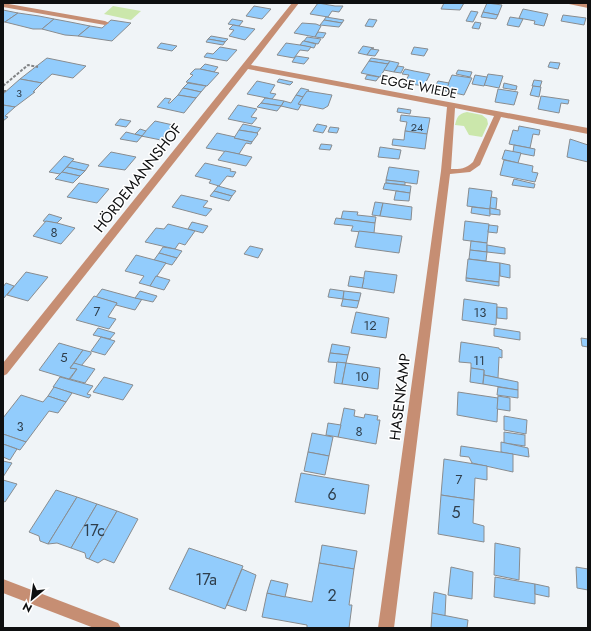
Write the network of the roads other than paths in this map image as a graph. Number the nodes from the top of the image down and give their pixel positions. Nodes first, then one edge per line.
1 (296, 3) edge
2 (567, 3) edge
3 (3, 4) edge
4 (588, 6) edge
5 (105, 23) dead end
6 (246, 66) junction
7 (451, 106) junction
8 (498, 115) junction
9 (588, 131) edge
10 (446, 171) junction
11 (3, 371) edge
12 (3, 586) edge
13 (113, 628) edge
14 (386, 628) edge

1 - 6 street, HÖRDEMANNSHOF
2 - 4 street
3 - 5 street
6 - 7 street, EGGE WIEDE
6 - 11 street, HÖRDEMANNSHOF
7 - 8 street, EGGE WIEDE
7 - 10 street, HASENKAMP
8 - 9 street, EGGE WIEDE
8 - 10 street
10 - 14 street, HASENKAMP
12 - 13 street

